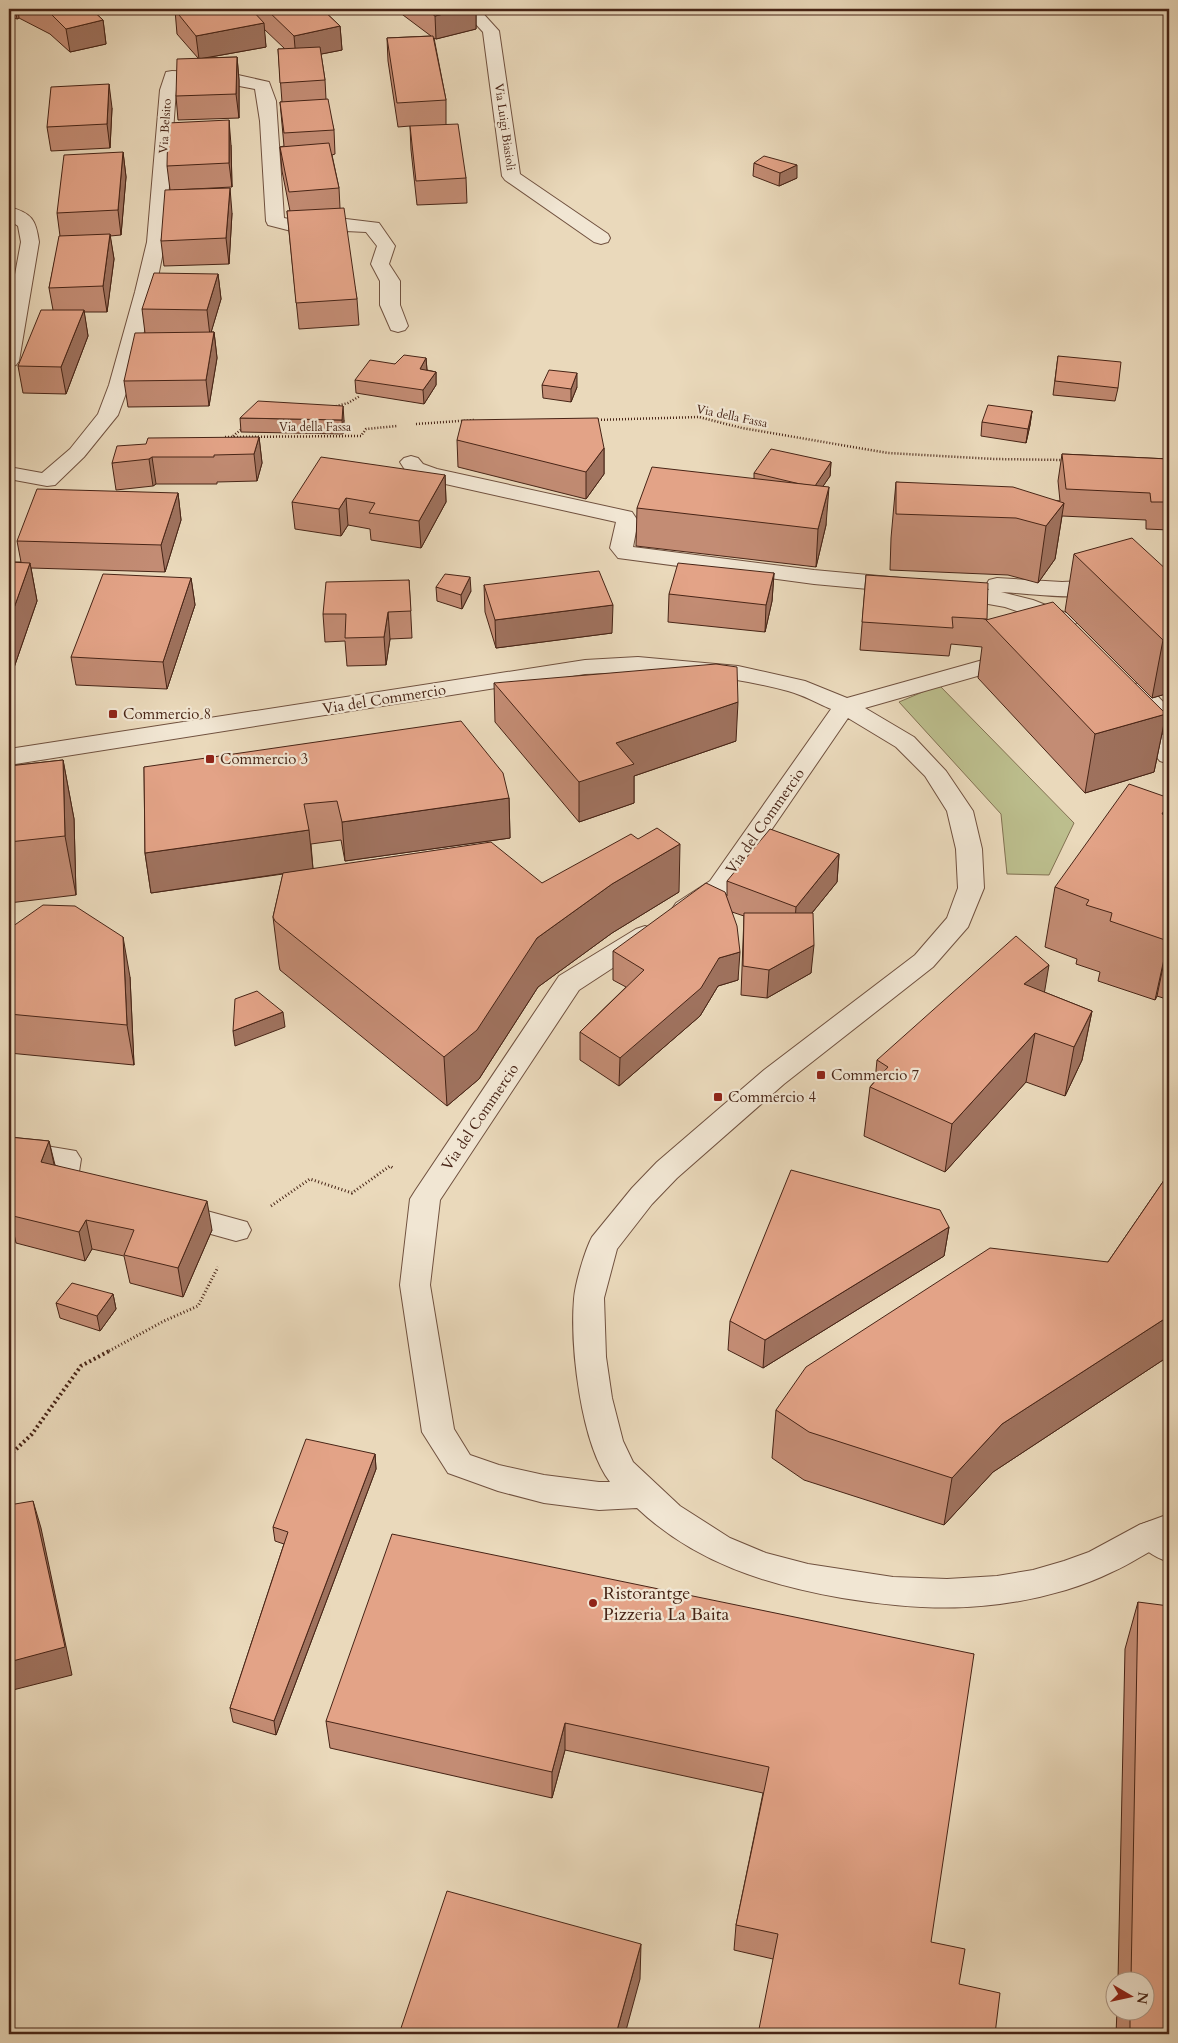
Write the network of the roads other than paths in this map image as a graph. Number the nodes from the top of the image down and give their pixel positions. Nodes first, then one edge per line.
1 (470, 9) edge
2 (9, 213) edge
3 (601, 238) dead end
4 (398, 326) dead end
5 (9, 361) edge
6 (411, 462) dead end
7 (9, 473) edge
8 (922, 587) edge
9 (1126, 587) edge
10 (1082, 633) edge
11 (1034, 652) edge
12 (1122, 673) edge
13 (845, 706) junction
14 (1123, 707) edge
15 (1169, 722) edge
16 (1169, 756) edge
17 (9, 757) edge
18 (9, 1146) edge
19 (109, 1197) edge
20 (146, 1206) edge
21 (236, 1230) road end
22 (643, 1494) junction
23 (1163, 1537) edge

1 - 3 street, Via Luigi Biasioli
2 - 5 street
4 - 7 street, Via Belsito
6 - 8 street
9 - 10 street
11 - 13 street
12 - 15 street
13 - 17 street, Via del Commercio
13 - 22 street, Via del Commercio
13 - 22 street, Via del Commercio
14 - 16 street
18 - 19 street
20 - 21 street
22 - 23 street, Via del Commercio

